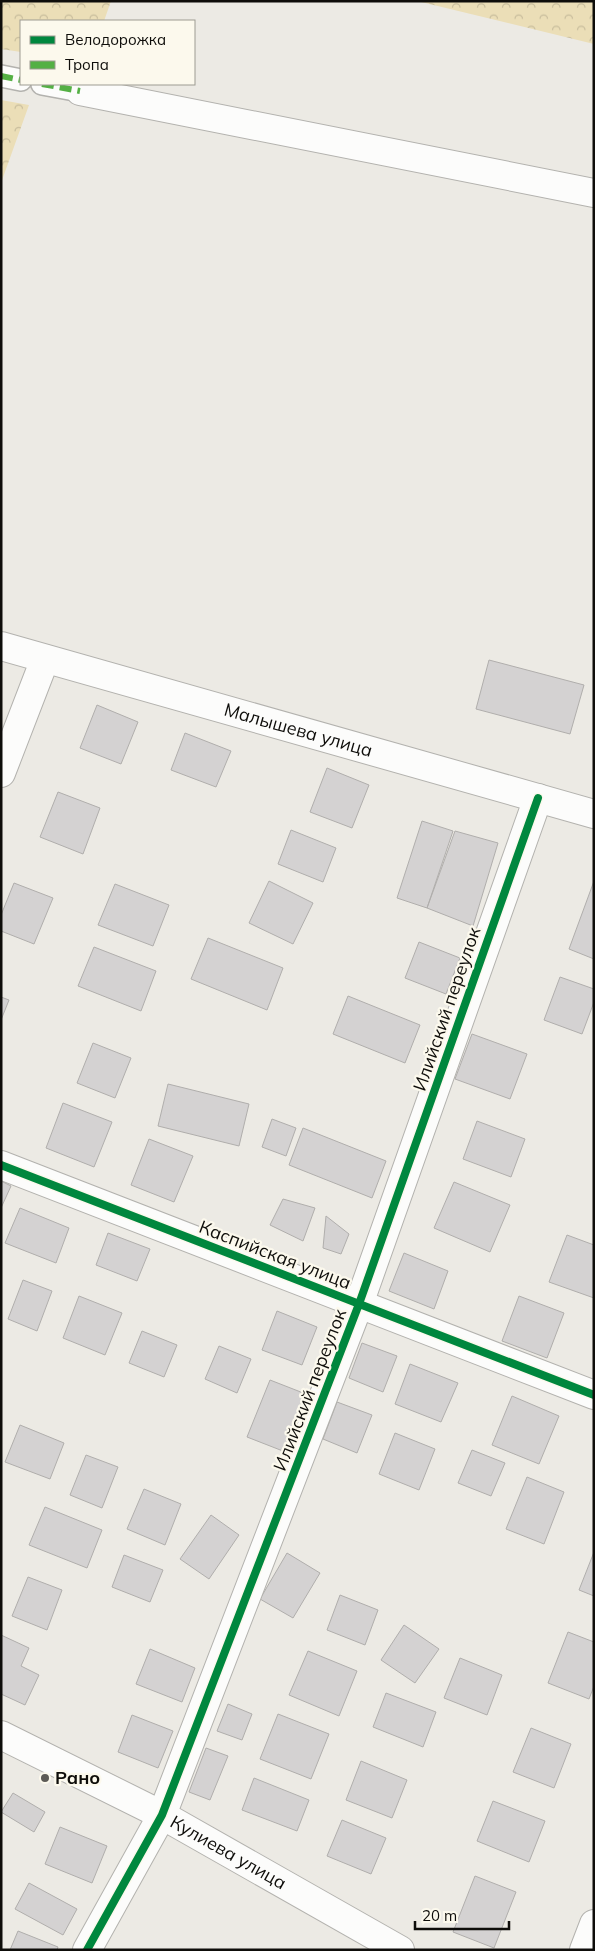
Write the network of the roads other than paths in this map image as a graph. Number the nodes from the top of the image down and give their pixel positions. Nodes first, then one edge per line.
1 (1, 76) edge
2 (20, 80) edge
3 (47, 85) edge
4 (80, 91) joint
5 (594, 193) edge
6 (1, 646) edge
7 (44, 659) junction
8 (1, 773) edge
9 (538, 798) junction
10 (594, 814) edge
11 (1, 1165) edge
12 (359, 1304) junction
13 (594, 1395) edge
14 (1, 1735) edge
15 (162, 1815) junction
16 (594, 1924) edge
17 (87, 1950) edge
18 (400, 1950) edge
19 (584, 1950) edge

1 - 2 street
3 - 4 street
4 - 5 street
6 - 7 street, Малышева улица
7 - 8 street
7 - 9 street, Малышева улица
9 - 10 street, Малышева улица
9 - 12 street, Илийский переулок
11 - 12 street, Каспийская улица
12 - 13 street, Каспийская улица
12 - 15 street, Илийский переулок
14 - 15 street, Кулиева улица
15 - 17 street, Илийский переулок
15 - 18 street, Кулиева улица
16 - 19 street

